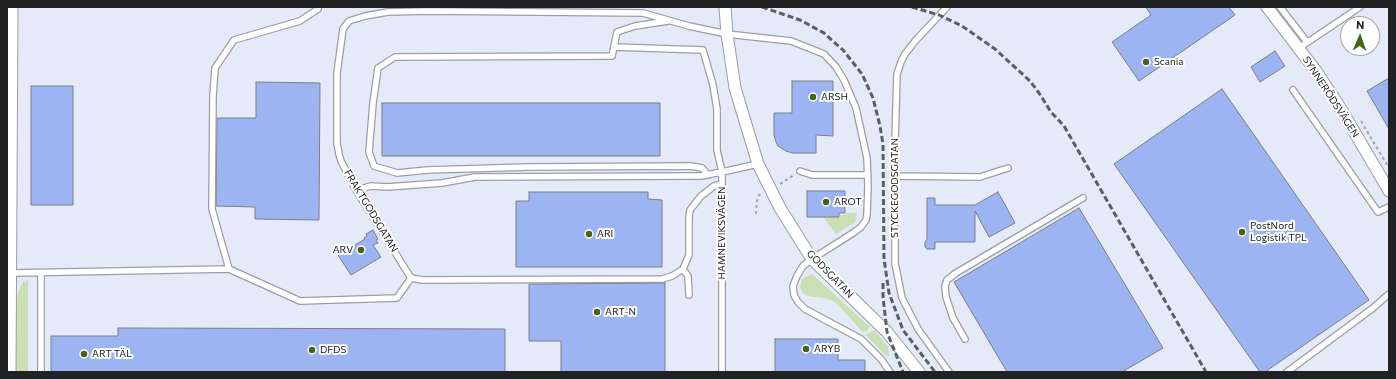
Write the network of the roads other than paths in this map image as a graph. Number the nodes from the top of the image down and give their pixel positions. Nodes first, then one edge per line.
1 (12, 7) edge
2 (318, 7) edge
3 (725, 7) edge
4 (947, 7) edge
5 (1266, 7) edge
6 (1280, 7) edge
7 (1360, 7) edge
8 (670, 21) junction
9 (727, 34) junction
10 (1303, 45) junction
11 (614, 47) junction
12 (1293, 90) dead end
13 (9, 136) edge
14 (758, 164) junction
15 (1008, 168) dead end
16 (800, 171) road end
17 (722, 172) junction
18 (708, 175) junction
19 (868, 175) junction
20 (894, 176) junction
21 (722, 184) junction
22 (356, 190) junction
23 (1389, 191) edge
24 (1083, 198) dead end
25 (1389, 207) edge
26 (812, 258) junction
27 (229, 269) junction
28 (683, 269) junction
29 (11, 273) junction
30 (41, 273) junction
31 (411, 278) junction
32 (1389, 294) edge
33 (689, 295) dead end
34 (9, 310) edge
35 (965, 339) dead end
36 (10, 372) edge
37 (41, 372) edge
38 (722, 372) edge
39 (890, 372) edge
40 (919, 372) edge
41 (949, 372) edge
42 (1287, 372) edge

1 - 13 street
2 - 27 lane
3 - 9 street
4 - 20 lane, STYCKEGODSGATAN
5 - 10 street, SYNNERÖDSVÄGEN
6 - 10 lane
7 - 10 lane
8 - 9 lane, FRAKTGODSGATAN
8 - 11 lane
8 - 22 lane, FRAKTGODSGATAN
9 - 14 street
9 - 19 lane, FRAKTGODSGATAN
10 - 23 street, SYNNERÖDSVÄGEN
11 - 17 lane
11 - 18 lane
12 - 25 lane
13 - 29 street
14 - 17 lane, HAMNEVIKSVÄGEN
14 - 26 street, GODSGATAN
15 - 20 lane
16 - 19 lane
17 - 18 lane
17 - 21 lane, HAMNEVIKSVÄGEN
18 - 22 lane
19 - 26 lane, FRAKTGODSGATAN
20 - 41 lane, STYCKEGODSGATAN
21 - 28 lane
21 - 38 lane, HAMNEVIKSVÄGEN
22 - 31 lane, FRAKTGODSGATAN
24 - 35 lane
26 - 39 lane
26 - 40 street, GODSGATAN
27 - 30 lane
27 - 31 lane
28 - 31 lane
28 - 33 lane
29 - 30 lane
29 - 34 street
30 - 37 lane
32 - 42 lane
34 - 36 street

